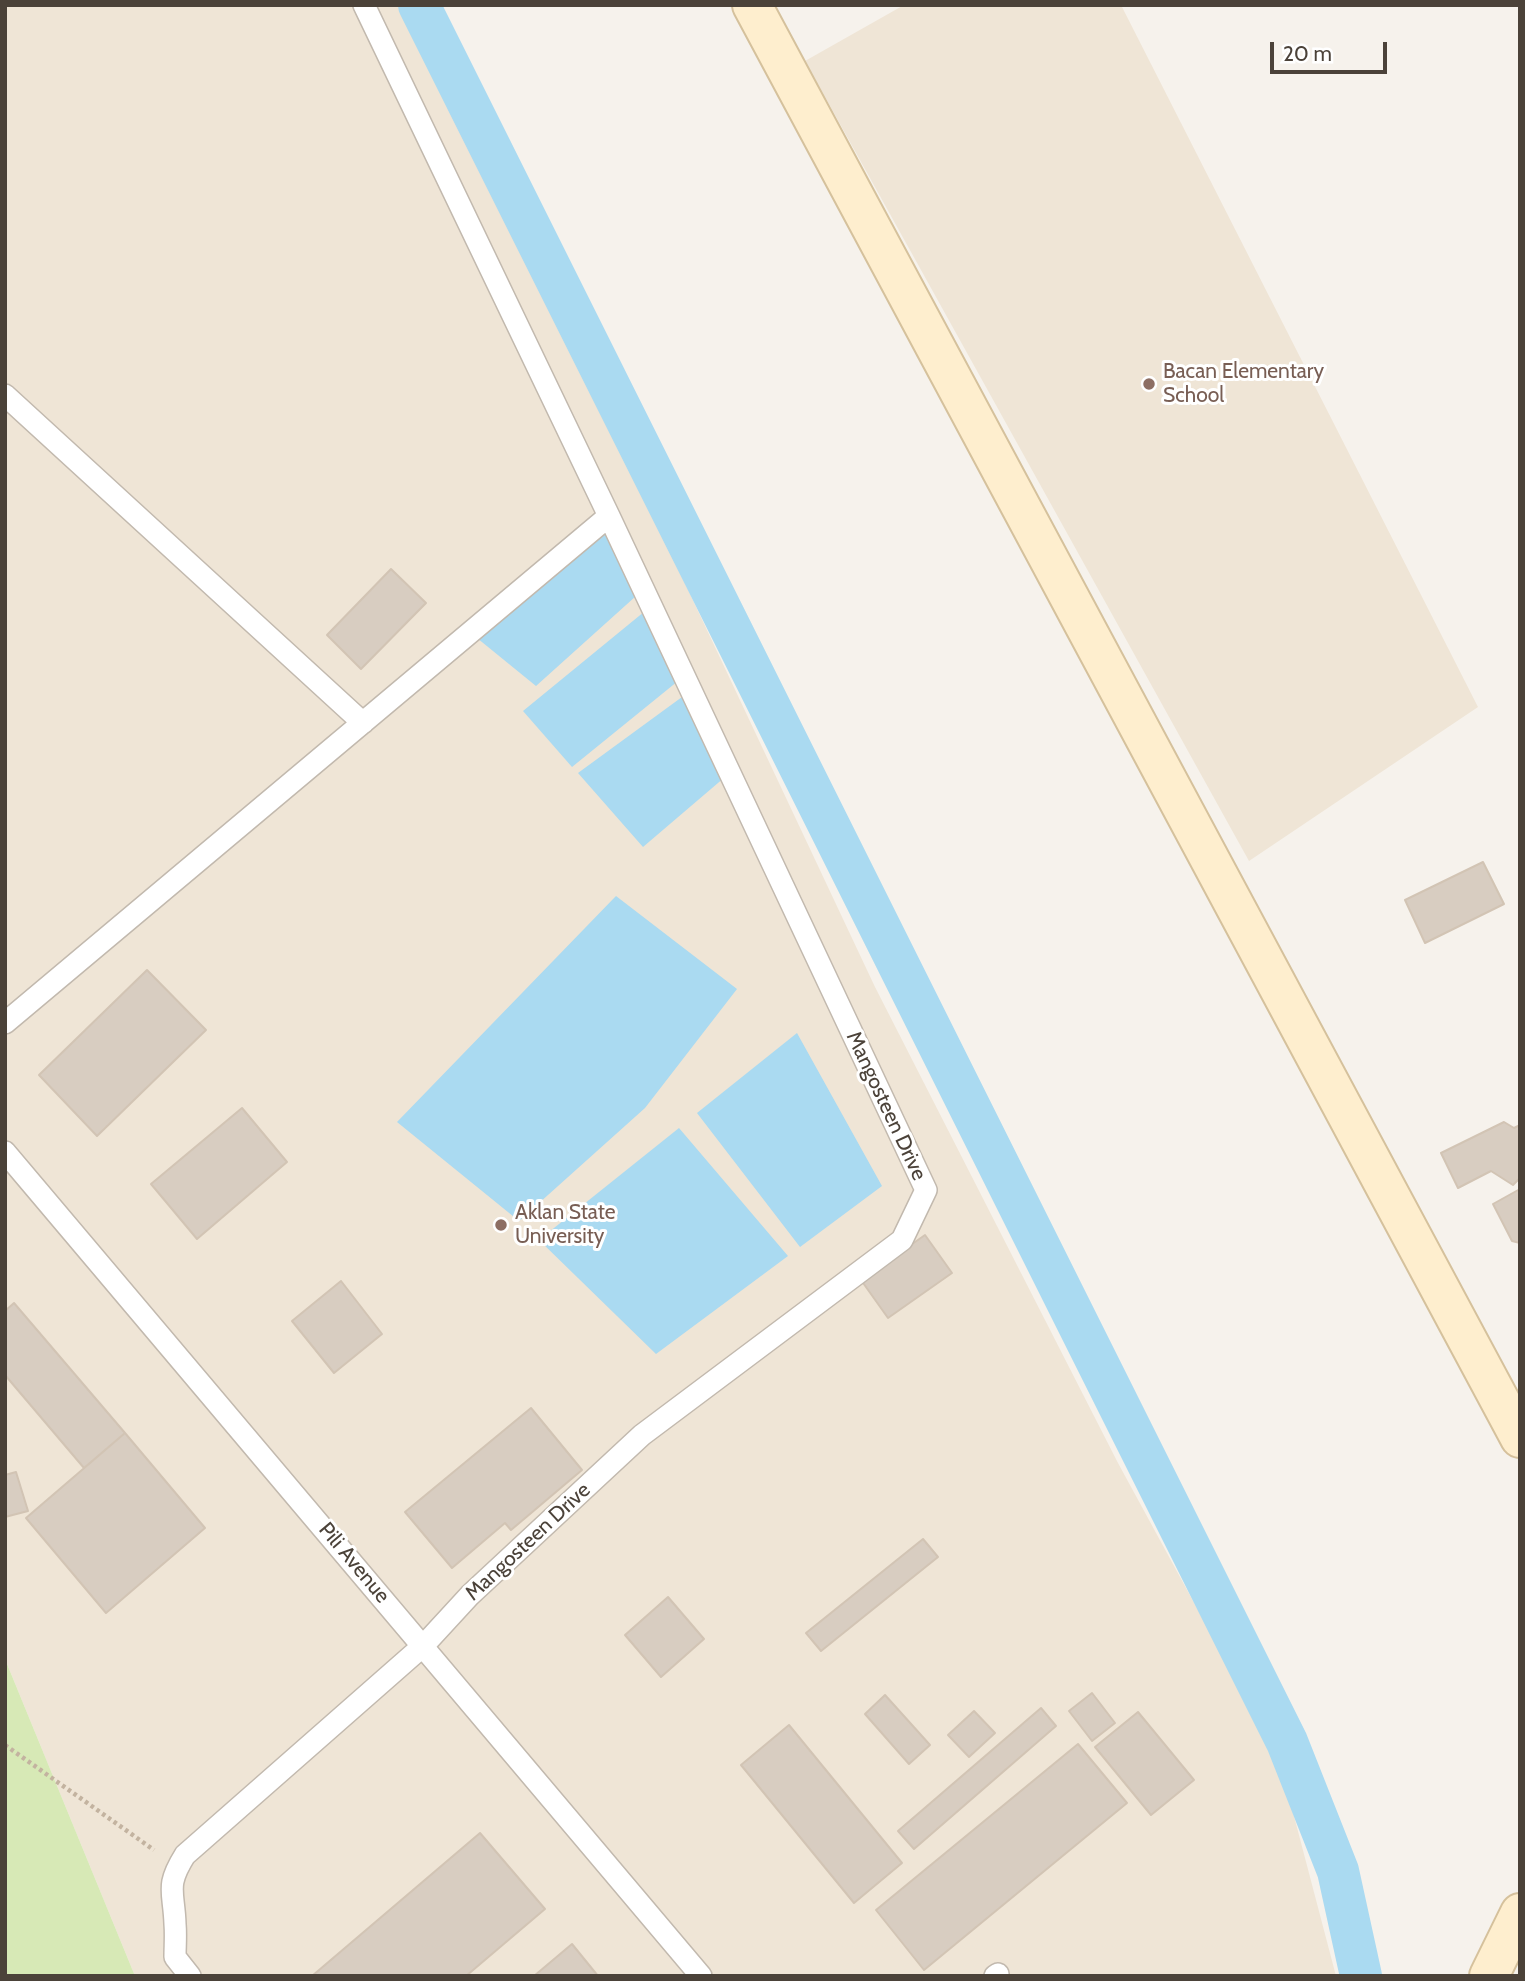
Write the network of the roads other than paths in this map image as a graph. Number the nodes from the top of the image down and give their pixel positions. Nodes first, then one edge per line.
1 (364, 5) edge
2 (752, 5) edge
3 (5, 396) edge
4 (609, 516) junction
5 (363, 723) junction
6 (5, 1023) edge
7 (5, 1152) edge
8 (1520, 1438) edge
9 (424, 1646) junction
10 (1520, 1913) edge
11 (190, 1976) edge
12 (701, 1976) edge
13 (1489, 1976) edge

1 - 4 lane
2 - 8 main road
3 - 5 lane
4 - 5 lane
4 - 9 lane, Mangosteen Drive
5 - 6 lane
7 - 9 lane, Pili Avenue
9 - 11 lane
9 - 12 lane, Pili Avenue
10 - 13 main road

